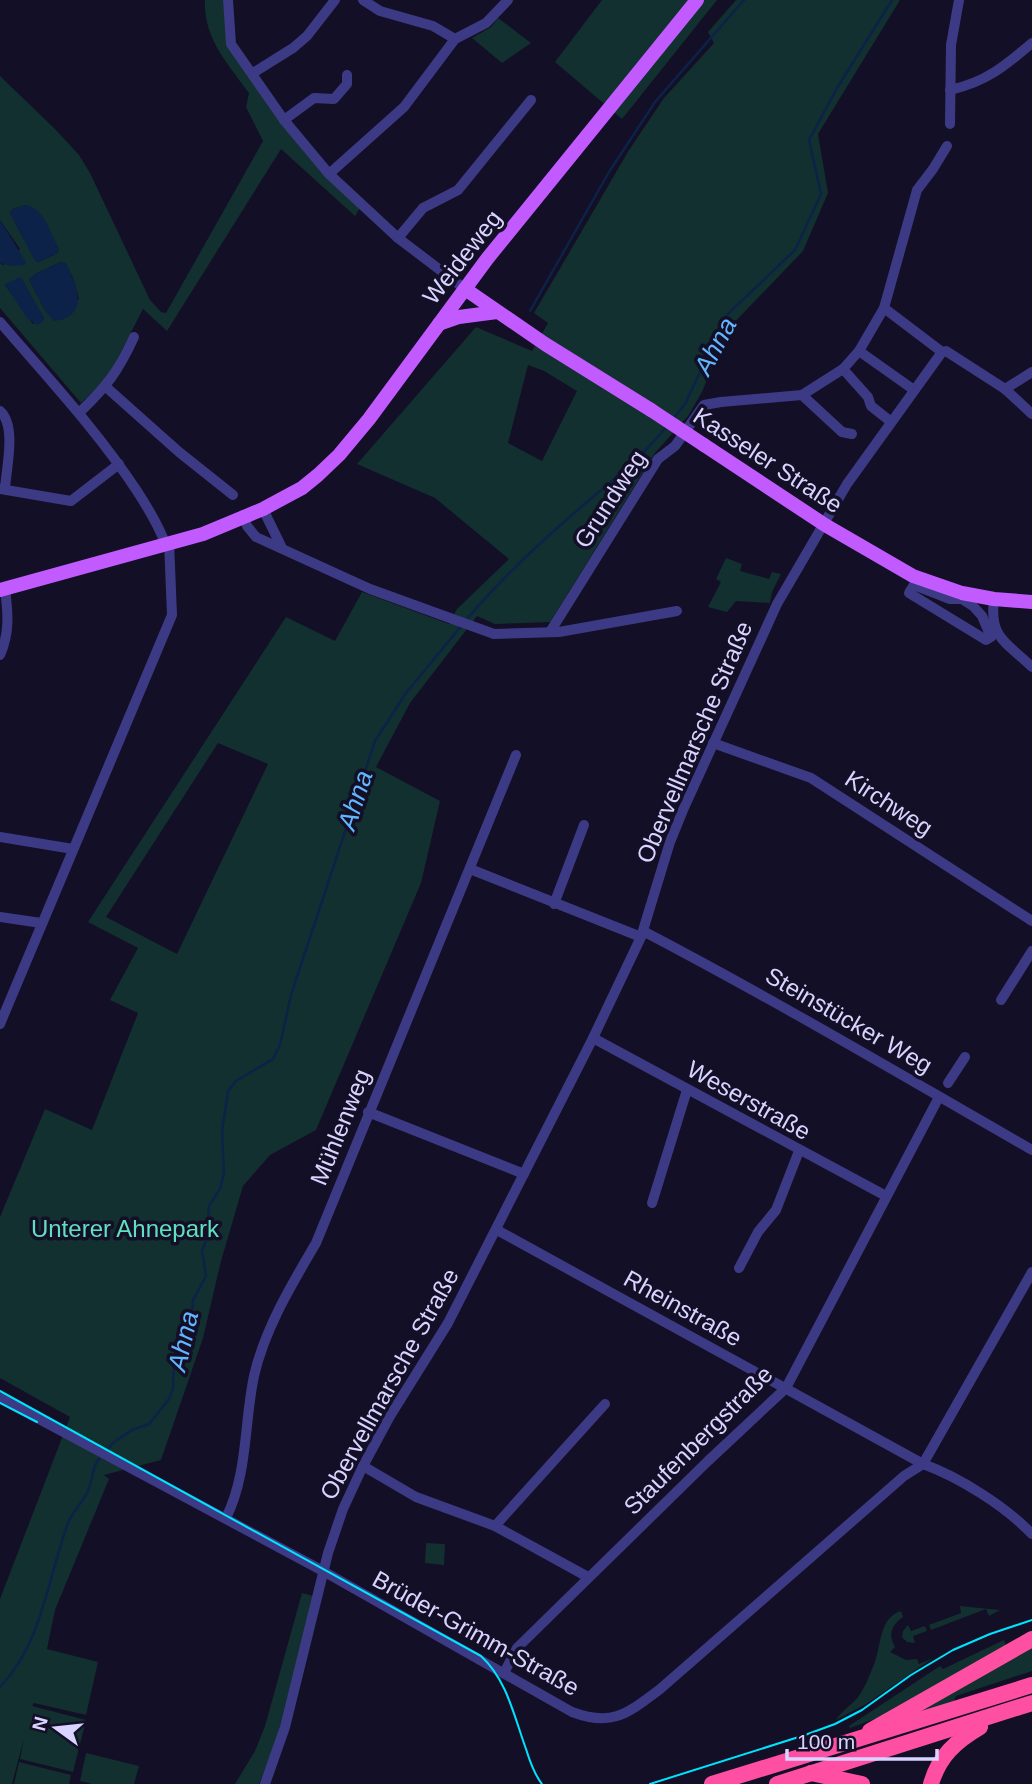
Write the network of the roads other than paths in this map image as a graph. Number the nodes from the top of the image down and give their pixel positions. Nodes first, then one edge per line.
1 (228, 0) edge
2 (335, 0) edge
3 (363, 0) edge
4 (508, 0) edge
5 (697, 0) edge
6 (959, 0) edge
7 (455, 39) junction
8 (1032, 43) edge
9 (253, 73) junction
10 (347, 75) dead end
11 (950, 90) junction
12 (531, 100) dead end
13 (284, 120) junction
14 (950, 124) dead end
15 (947, 146) dead end
16 (329, 174) junction
17 (398, 238) junction
18 (465, 289) junction
19 (884, 308) junction
20 (498, 312) junction
21 (0, 322) edge
22 (439, 324) junction
23 (134, 337) dead end
24 (859, 351) junction
25 (943, 351) junction
26 (843, 369) junction
27 (1032, 372) edge
28 (106, 387) junction
29 (1005, 389) junction
30 (914, 390) junction
31 (802, 395) junction
32 (0, 411) edge
33 (79, 413) junction
34 (1032, 414) edge
35 (890, 421) junction
36 (852, 434) dead end
37 (119, 464) junction
38 (2, 489) edge
39 (233, 495) dead end
40 (263, 509) junction
41 (243, 516) junction
42 (825, 525) junction
43 (167, 542) junction
44 (281, 546) junction
45 (3, 589) edge
46 (911, 589) joint
47 (994, 599) junction
48 (1032, 602) edge
49 (677, 611) dead end
50 (550, 632) junction
51 (0, 655) edge
52 (1032, 667) edge
53 (713, 743) junction
54 (516, 755) dead end
55 (584, 825) dead end
56 (0, 837) edge
57 (74, 849) junction
58 (470, 869) junction
59 (554, 904) junction
60 (0, 917) edge
61 (1032, 920) edge
62 (41, 923) junction
63 (642, 934) junction
64 (1032, 951) edge
65 (1001, 1000) dead end
66 (1, 1018) edge
67 (593, 1038) junction
68 (965, 1057) dead end
69 (948, 1083) dead end
70 (687, 1090) junction
71 (939, 1097) junction
72 (368, 1112) junction
73 (1032, 1150) edge
74 (799, 1151) junction
75 (524, 1174) junction
76 (886, 1196) junction
77 (652, 1203) dead end
78 (496, 1230) junction
79 (738, 1268) dead end
80 (1032, 1272) edge
81 (786, 1388) junction
82 (0, 1398) edge
83 (605, 1404) dead end
84 (923, 1464) junction
85 (363, 1466) junction
86 (226, 1518) junction
87 (495, 1526) junction
88 (1032, 1534) edge
89 (324, 1571) junction
90 (588, 1577) junction
91 (1032, 1639) edge
92 (504, 1673) junction
93 (1032, 1685) edge
94 (1032, 1703) edge
95 (1002, 1713) junction
96 (854, 1741) junction
97 (808, 1773) junction
98 (265, 1784) edge
99 (712, 1784) edge
100 (777, 1784) edge
101 (862, 1784) edge
102 (932, 1784) edge

1 - 9 street
2 - 9 street
3 - 7 street
4 - 7 street
5 - 18 main road, Weideweg
6 - 11 street
7 - 16 street
8 - 11 street
9 - 13 street
10 - 13 street
11 - 14 street
12 - 17 street
13 - 16 street
15 - 19 street
16 - 17 street
17 - 18 street
18 - 20 main road, Kasseler Straße
18 - 22 main road, Weideweg
19 - 24 street
19 - 25 street
20 - 22 main road
20 - 42 main road, Kasseler Straße, bridge
21 - 33 street
22 - 40 main road, Weideweg
23 - 28 street
24 - 26 street
24 - 30 street
25 - 29 street
25 - 30 street, Obervellmarsche Straße
26 - 31 street
26 - 35 street
27 - 29 street
28 - 33 street
28 - 39 street
29 - 34 street
30 - 35 street, Obervellmarsche Straße
31 - 36 street
31 - 50 street, Grundweg
32 - 38 street
33 - 37 street
35 - 42 street, Obervellmarsche Straße
37 - 38 street
37 - 43 street
40 - 41 main road, Weideweg
40 - 44 street
41 - 43 main road, Weideweg
41 - 44 street
42 - 47 main road, Kasseler Straße
42 - 53 street, Obervellmarsche Straße
43 - 45 main road, Weideweg
43 - 57 street
44 - 50 street
45 - 51 street
46 - 46 street
47 - 48 main road, Kasseler Straße
47 - 52 street
49 - 50 street
53 - 61 street, Kirchweg
53 - 63 street, Obervellmarsche Straße
54 - 58 street, Mühlenweg
55 - 59 street
56 - 57 street
57 - 62 street
58 - 59 street, Steinstücker Weg
58 - 72 street, Mühlenweg
59 - 63 street, Steinstücker Weg
60 - 62 street
62 - 66 street
63 - 67 street, Obervellmarsche Straße
63 - 71 street, Steinstücker Weg
64 - 65 street
67 - 70 street, Weserstraße
67 - 75 street, Obervellmarsche Straße
68 - 69 street
70 - 74 street, Weserstraße
70 - 77 street
71 - 73 street, Steinstücker Weg
71 - 76 street, Staufenbergstraße
72 - 75 street
72 - 86 street, Mühlenweg
74 - 76 street, Weserstraße
74 - 79 street
75 - 78 street, Obervellmarsche Straße
76 - 81 street, Staufenbergstraße
78 - 81 street, Rheinstraße
78 - 85 street, Obervellmarsche Straße
80 - 84 street
81 - 84 street, Rheinstraße
81 - 90 street, Staufenbergstraße
82 - 86 street, Brüder-Grimm-Straße
83 - 87 street
84 - 88 street
84 - 92 street, Brüder-Grimm-Straße
85 - 87 street
85 - 89 street, Obervellmarsche Straße
86 - 89 street, Brüder-Grimm-Straße
87 - 90 street
89 - 92 street, Brüder-Grimm-Straße
89 - 98 street, Obervellmarsche Straße
90 - 92 street, Staufenbergstraße
91 - 96 highway
93 - 96 highway
94 - 95 highway
95 - 97 highway
95 - 102 highway
96 - 99 highway
97 - 100 highway
97 - 101 highway

